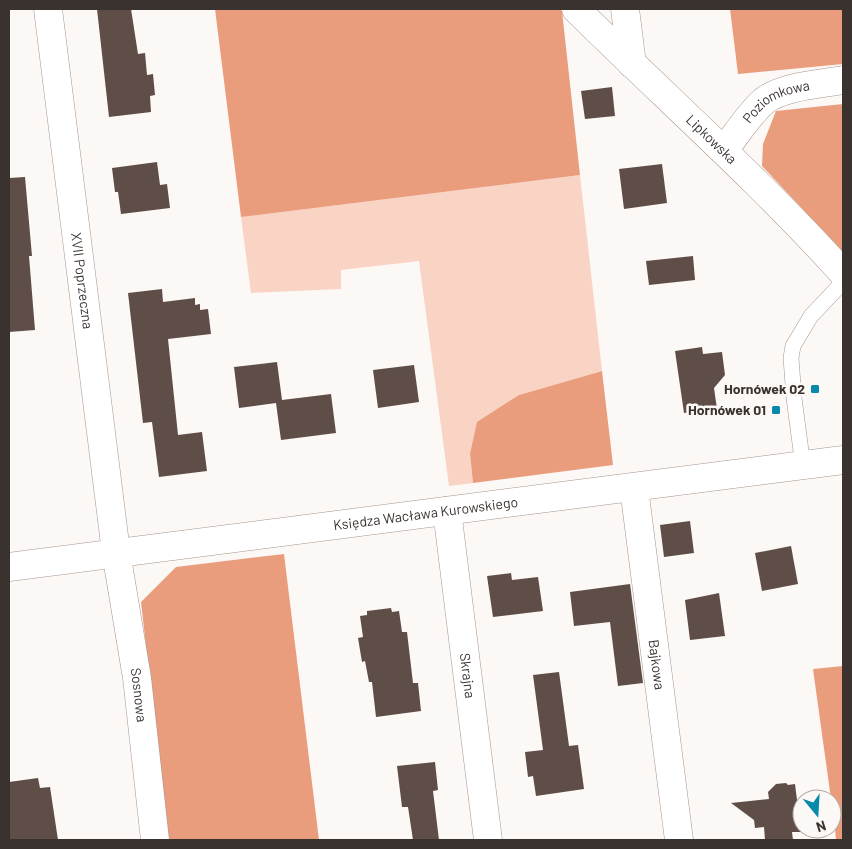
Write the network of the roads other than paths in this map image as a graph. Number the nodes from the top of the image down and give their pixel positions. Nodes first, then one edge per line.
1 (48, 9) edge
2 (576, 9) edge
3 (625, 9) edge
4 (632, 64) junction
5 (843, 80) edge
6 (724, 150) junction
7 (843, 273) edge
8 (843, 282) edge
9 (843, 460) edge
10 (803, 466) junction
11 (634, 488) junction
12 (447, 511) junction
13 (116, 552) junction
14 (9, 567) edge
15 (155, 840) edge
16 (488, 840) edge
17 (679, 840) edge

1 - 13 street, XVII Poprzeczna
2 - 4 street, Lipkowska
3 - 4 street
4 - 6 street, Lipkowska
5 - 6 street, Poziomkowa
6 - 7 street, Lipkowska
8 - 10 lane
9 - 10 street, Księdza Wacława Kurowskiego
10 - 11 street, Księdza Wacława Kurowskiego
11 - 12 street, Księdza Wacława Kurowskiego
11 - 17 street, Bajkowa
12 - 13 street, Księdza Wacława Kurowskiego
12 - 16 street, Skrajna
13 - 14 street, Księdza Wacława Kurowskiego
13 - 15 street, Sosnowa

